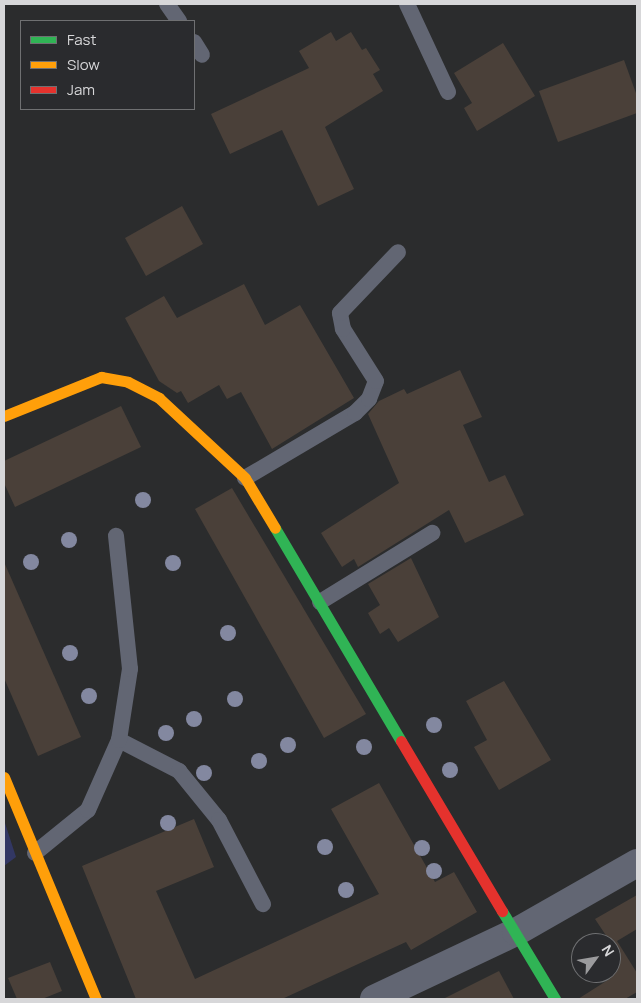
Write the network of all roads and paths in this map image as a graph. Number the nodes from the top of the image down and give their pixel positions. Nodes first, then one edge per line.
1 (167, 4) edge
2 (407, 4) edge
3 (178, 20) edge
4 (448, 92) dead end
5 (398, 252) dead end
6 (4, 416) edge
7 (246, 478) junction
8 (432, 533) dead end
9 (116, 536) dead end
10 (320, 602) junction
11 (119, 740) junction
12 (4, 777) edge
13 (35, 854) junction
14 (637, 863) edge
15 (263, 904) dead end
16 (516, 932) junction
17 (96, 999) edge
18 (374, 999) edge
19 (555, 999) edge

1 - 3 lane
2 - 4 lane
5 - 7 lane
6 - 7 street
7 - 10 street
8 - 10 lane
9 - 11 lane
10 - 16 street
11 - 13 lane
11 - 15 lane
12 - 13 street
13 - 17 street
14 - 16 street
16 - 18 street
16 - 19 street

